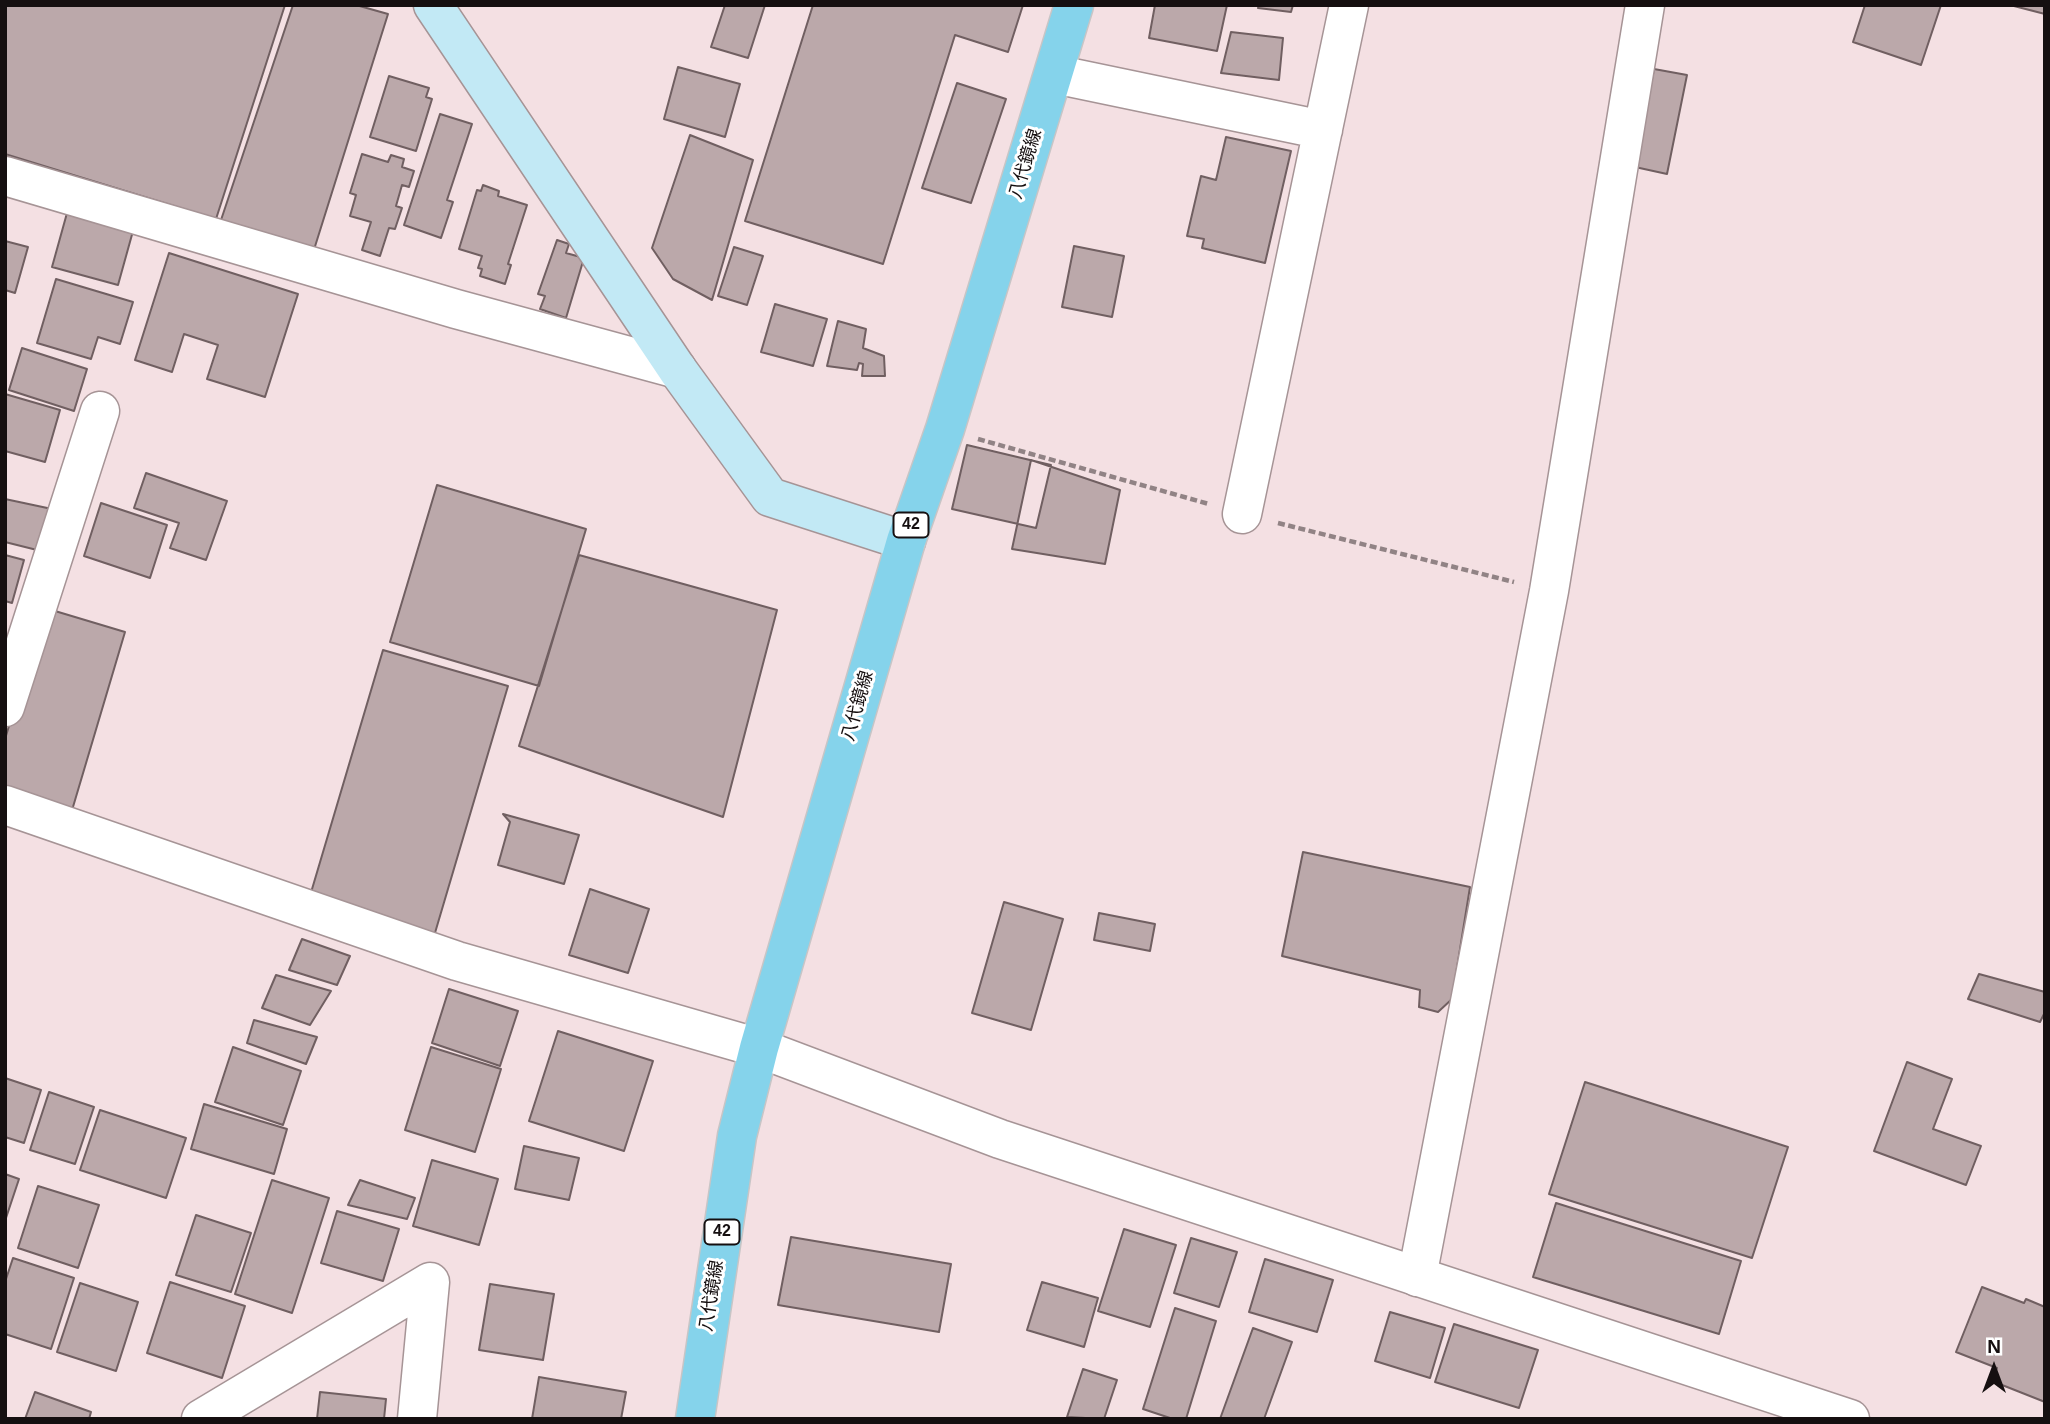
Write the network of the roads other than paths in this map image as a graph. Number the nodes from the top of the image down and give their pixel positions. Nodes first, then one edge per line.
1 (433, 5) edge
2 (1074, 5) edge
3 (1349, 5) edge
4 (1645, 5) edge
5 (1054, 74) junction
6 (1323, 130) junction
7 (5, 176) edge
8 (677, 369) junction
9 (100, 411) dead end
10 (1242, 514) dead end
11 (906, 541) junction
12 (5, 707) edge
13 (5, 805) edge
14 (759, 1048) junction
15 (1417, 1277) junction
16 (201, 1419) edge
17 (417, 1419) edge
18 (695, 1419) edge
19 (1850, 1419) edge

1 - 8 main road
2 - 5 main road, 八代鏡線 / 42
3 - 6 street
4 - 15 street
5 - 6 street
5 - 11 main road, 八代鏡線 / 42
6 - 10 street
7 - 8 street
8 - 11 main road
9 - 12 street
11 - 14 main road, 八代鏡線 / 42
13 - 14 street
14 - 15 street
14 - 18 main road, 八代鏡線 / 42
15 - 19 street
16 - 17 street

